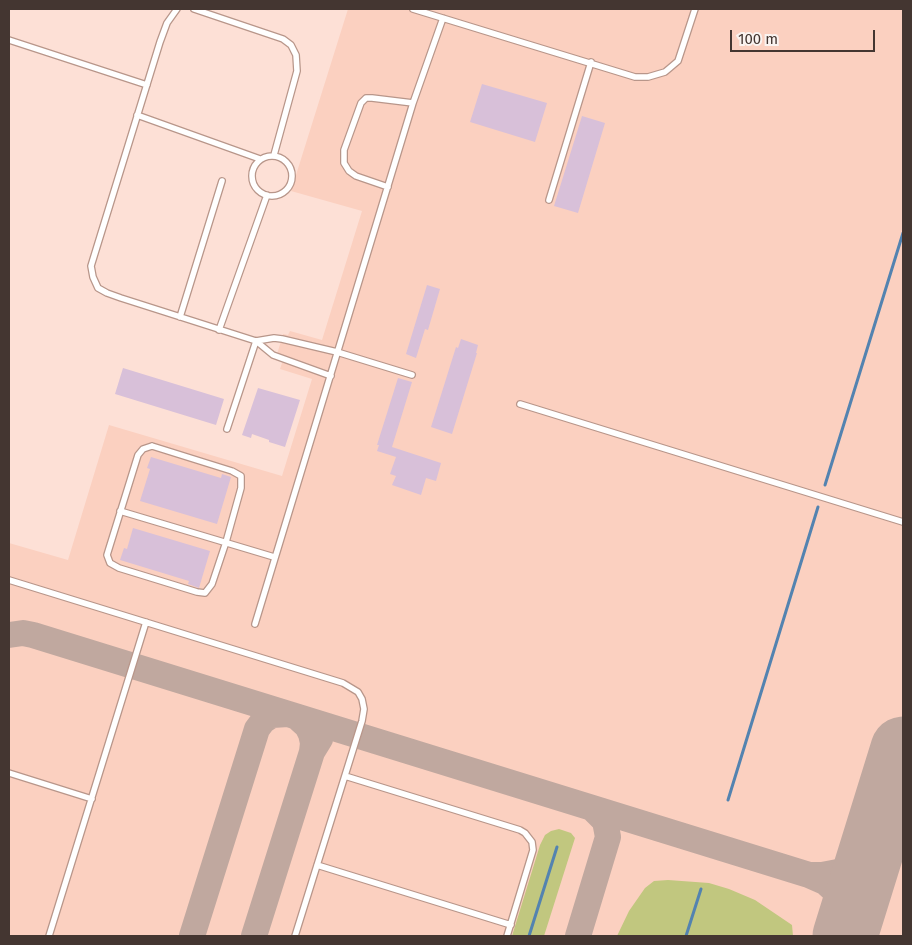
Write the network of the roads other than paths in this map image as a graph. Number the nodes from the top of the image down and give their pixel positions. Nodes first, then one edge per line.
1 (177, 9) edge
2 (194, 9) edge
3 (413, 9) edge
4 (695, 9) edge
5 (443, 18) junction
6 (9, 40) edge
7 (591, 62) junction
8 (147, 85) junction
9 (413, 103) junction
10 (137, 115) junction
11 (274, 155) junction
12 (260, 159) junction
13 (222, 181) dead end
14 (388, 187) junction
15 (267, 196) junction
16 (549, 200) dead end
17 (180, 317) junction
18 (219, 330) junction
19 (256, 341) junction
20 (337, 352) junction
21 (412, 375) dead end
22 (331, 376) junction
23 (520, 404) dead end
24 (227, 429) dead end
25 (120, 512) junction
26 (903, 522) edge
27 (226, 542) junction
28 (274, 557) junction
29 (9, 580) edge
30 (146, 622) junction
31 (255, 624) dead end
32 (9, 773) edge
33 (345, 776) junction
34 (92, 799) junction
35 (317, 865) junction
36 (511, 925) junction
37 (49, 936) edge
38 (295, 936) edge
39 (507, 936) edge

1 - 8 lane
2 - 11 lane
3 - 5 lane
4 - 7 lane
5 - 7 lane
5 - 9 lane
6 - 8 lane
7 - 16 lane
8 - 10 lane
9 - 14 lane
9 - 14 lane
10 - 12 lane
10 - 17 lane
11 - 12 lane
11 - 15 lane
12 - 15 lane
13 - 17 lane
14 - 20 lane
15 - 18 lane
17 - 18 lane
18 - 19 lane
19 - 20 lane
19 - 22 lane
19 - 24 lane
20 - 21 lane
20 - 22 lane
22 - 28 lane
23 - 26 lane
25 - 27 lane
25 - 27 lane
25 - 27 lane
27 - 28 lane
28 - 31 lane
29 - 30 lane
30 - 33 lane
30 - 34 lane
32 - 34 lane
33 - 35 lane
33 - 36 lane
34 - 37 lane
35 - 36 lane
35 - 38 lane
36 - 39 lane

